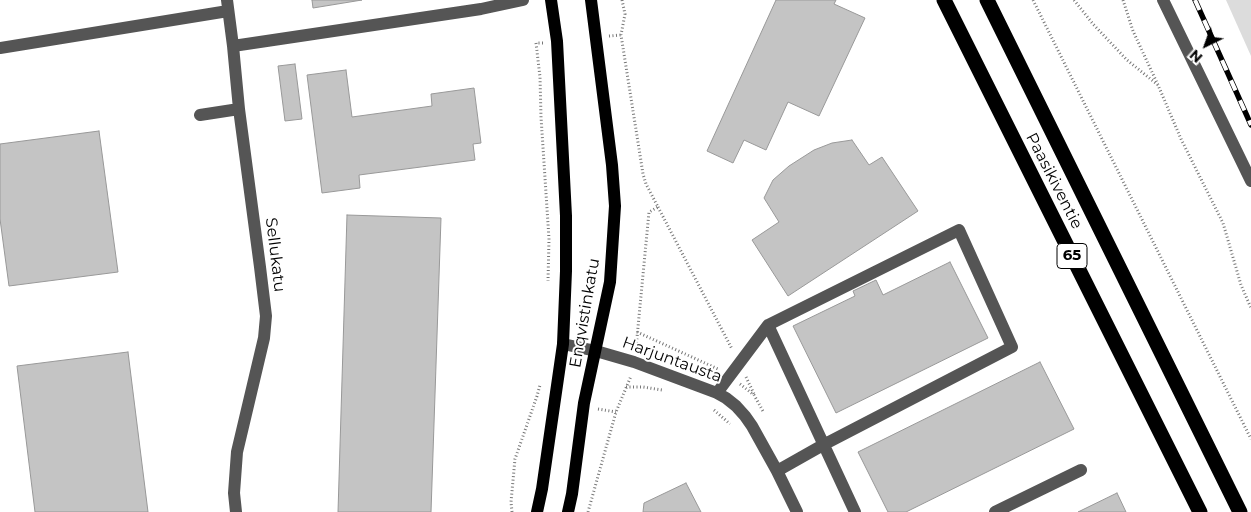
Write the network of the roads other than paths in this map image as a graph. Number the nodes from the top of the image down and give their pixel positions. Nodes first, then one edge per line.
1 (523, 0) edge
2 (551, 0) edge
3 (591, 0) edge
4 (944, 0) edge
5 (987, 0) edge
6 (1163, 0) edge
7 (228, 6) edge
8 (233, 46) junction
9 (0, 48) edge
10 (239, 110) junction
11 (200, 115) dead end
12 (1251, 181) edge
13 (768, 325) junction
14 (563, 344) junction
15 (596, 351) junction
16 (717, 393) junction
17 (823, 445) junction
18 (1081, 470) dead end
19 (777, 471) junction
20 (236, 512) edge
21 (538, 512) edge
22 (568, 512) edge
23 (797, 512) edge
24 (855, 512) edge
25 (995, 512) edge
26 (1200, 512) edge
27 (1240, 512) edge

1 - 8 street
2 - 14 main road, Enqvistinkatu
3 - 15 main road, Enqvistinkatu
4 - 26 highway, Paasikiventie / 65
5 - 27 highway, Paasikiventie / 65
6 - 12 street
7 - 8 street, Sellukatu
7 - 9 street
8 - 10 street, Sellukatu
10 - 11 street
10 - 20 street, Sellukatu
13 - 16 street
13 - 17 street
13 - 17 street
14 - 15 street, Harjuntausta
14 - 21 main road, Enqvistinkatu
15 - 16 street, Harjuntausta
15 - 22 main road, Enqvistinkatu
16 - 19 street, Harjuntausta
17 - 19 street
17 - 24 street
18 - 25 street
19 - 23 street, Harjuntausta

